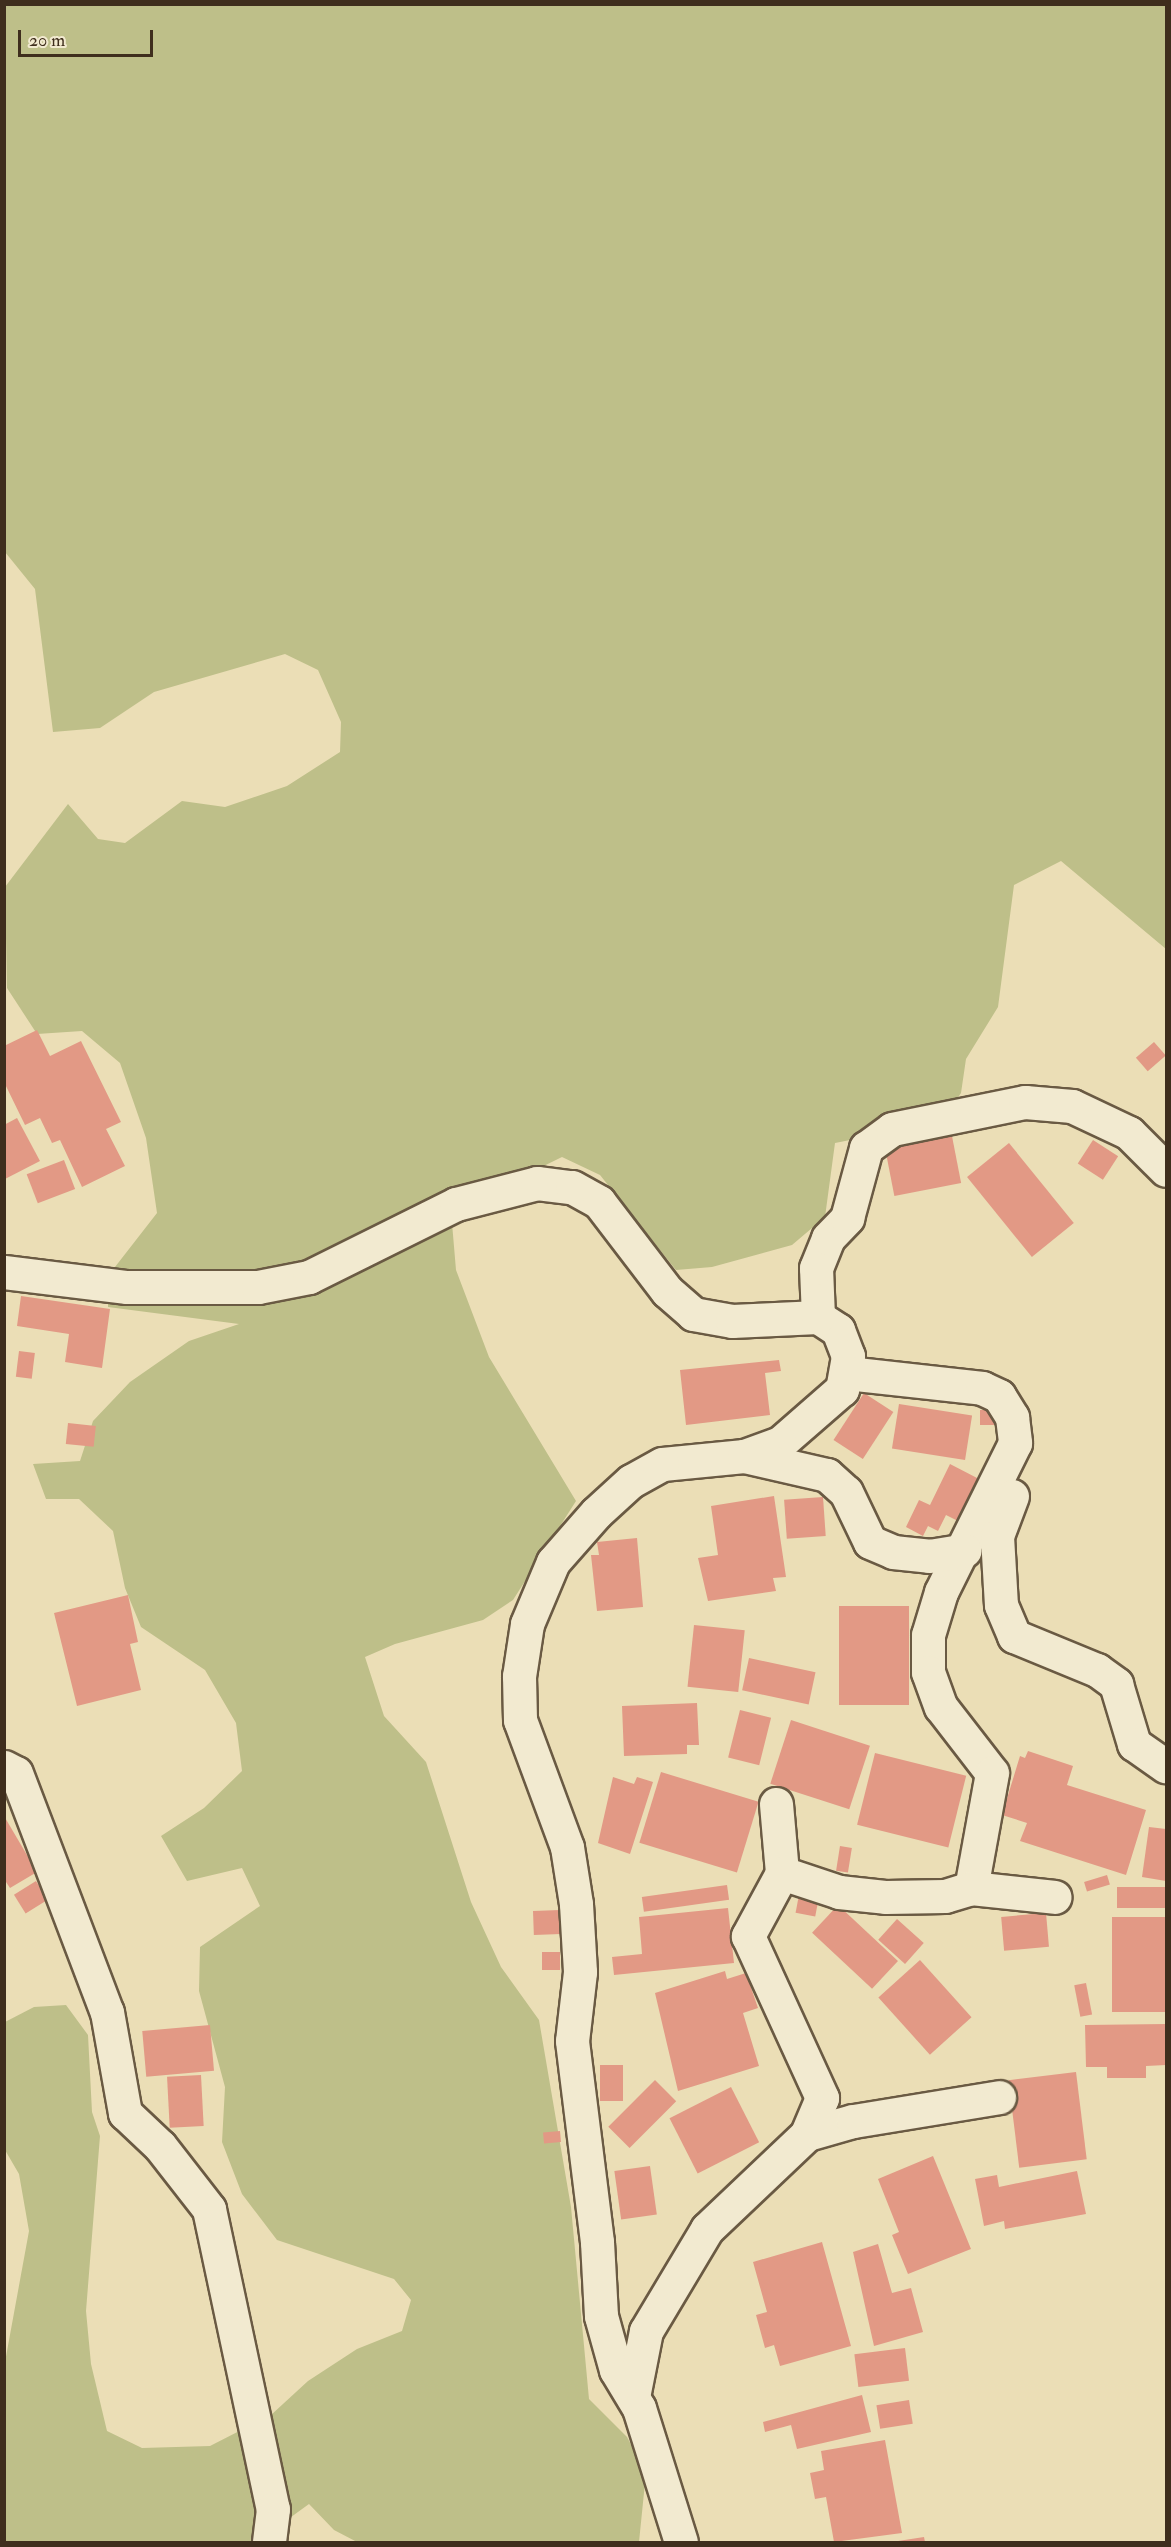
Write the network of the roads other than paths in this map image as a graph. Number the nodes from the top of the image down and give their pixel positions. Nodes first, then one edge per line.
1 (1167, 1170) edge
2 (6, 1277) edge
3 (818, 1317) junction
4 (847, 1372) junction
5 (744, 1456) junction
6 (1006, 1464) junction
7 (965, 1550) junction
8 (1167, 1766) edge
9 (4, 1767) edge
10 (776, 1804) dead end
11 (782, 1873) junction
12 (971, 1888) junction
13 (1055, 1898) dead end
14 (999, 2097) dead end
15 (807, 2134) junction
16 (633, 2397) junction
17 (269, 2542) edge
18 (681, 2542) edge

1 - 3 street
2 - 3 street
3 - 4 street
4 - 5 street
4 - 6 street
5 - 7 street
5 - 16 street
6 - 7 street
6 - 8 street
7 - 12 street
9 - 17 street
10 - 11 street
11 - 12 street
11 - 15 street
12 - 13 street
14 - 15 street
15 - 16 street
16 - 18 street

